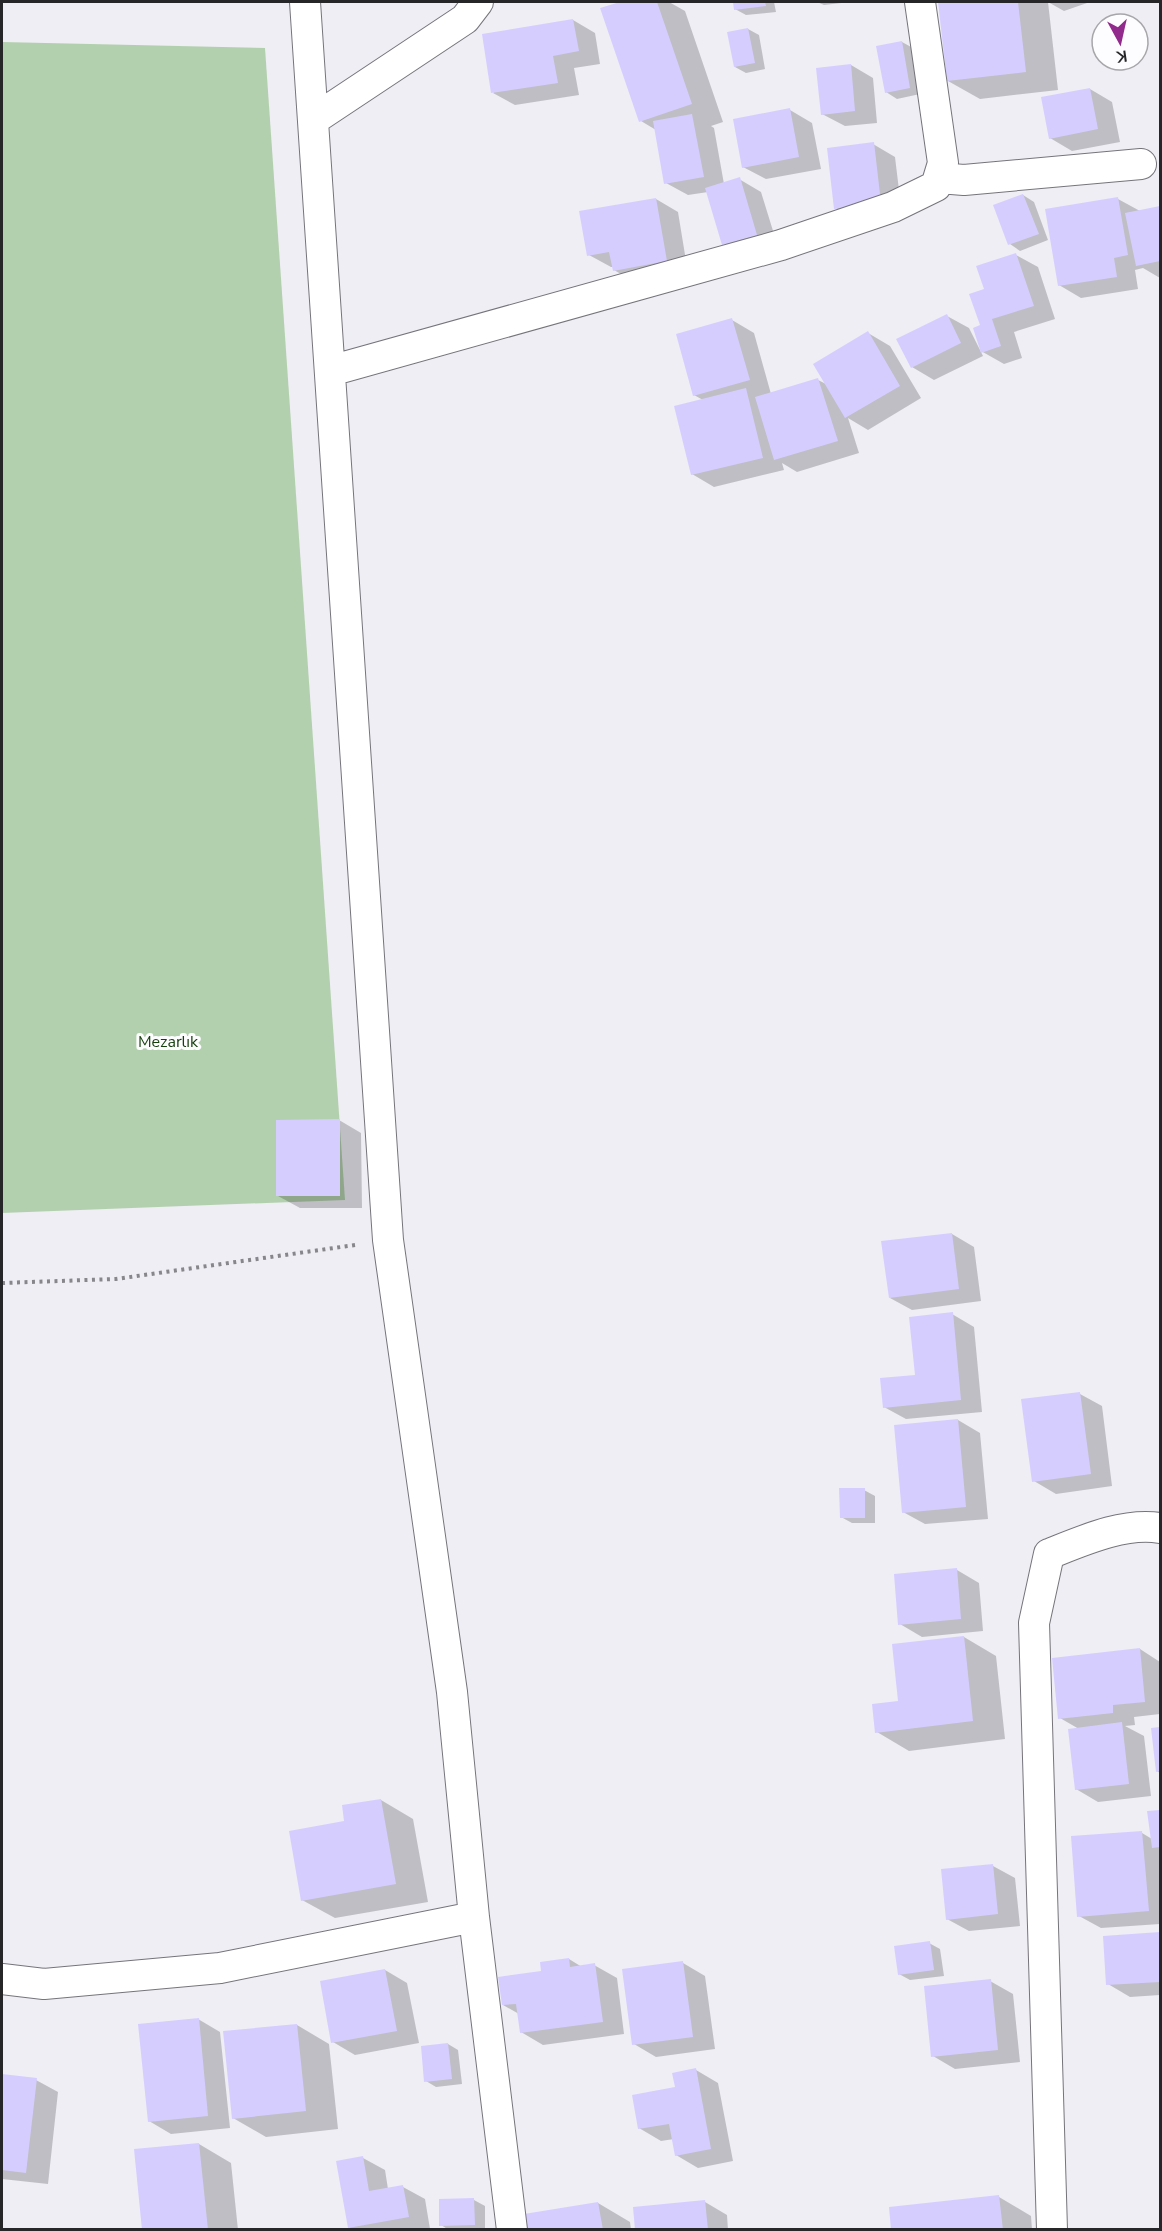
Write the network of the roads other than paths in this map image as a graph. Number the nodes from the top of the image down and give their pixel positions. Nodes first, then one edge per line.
1 (305, 2) edge
2 (478, 2) edge
3 (920, 2) edge
4 (313, 120) junction
5 (1141, 164) dead end
6 (939, 178) junction
7 (330, 371) junction
8 (1161, 1528) edge
9 (474, 1917) junction
10 (2, 1979) edge
11 (512, 2229) edge
12 (1052, 2229) edge

1 - 4 street
2 - 4 street
3 - 6 street
4 - 7 street
5 - 6 street
6 - 7 street
7 - 9 street
8 - 12 street
9 - 10 street
9 - 11 street

